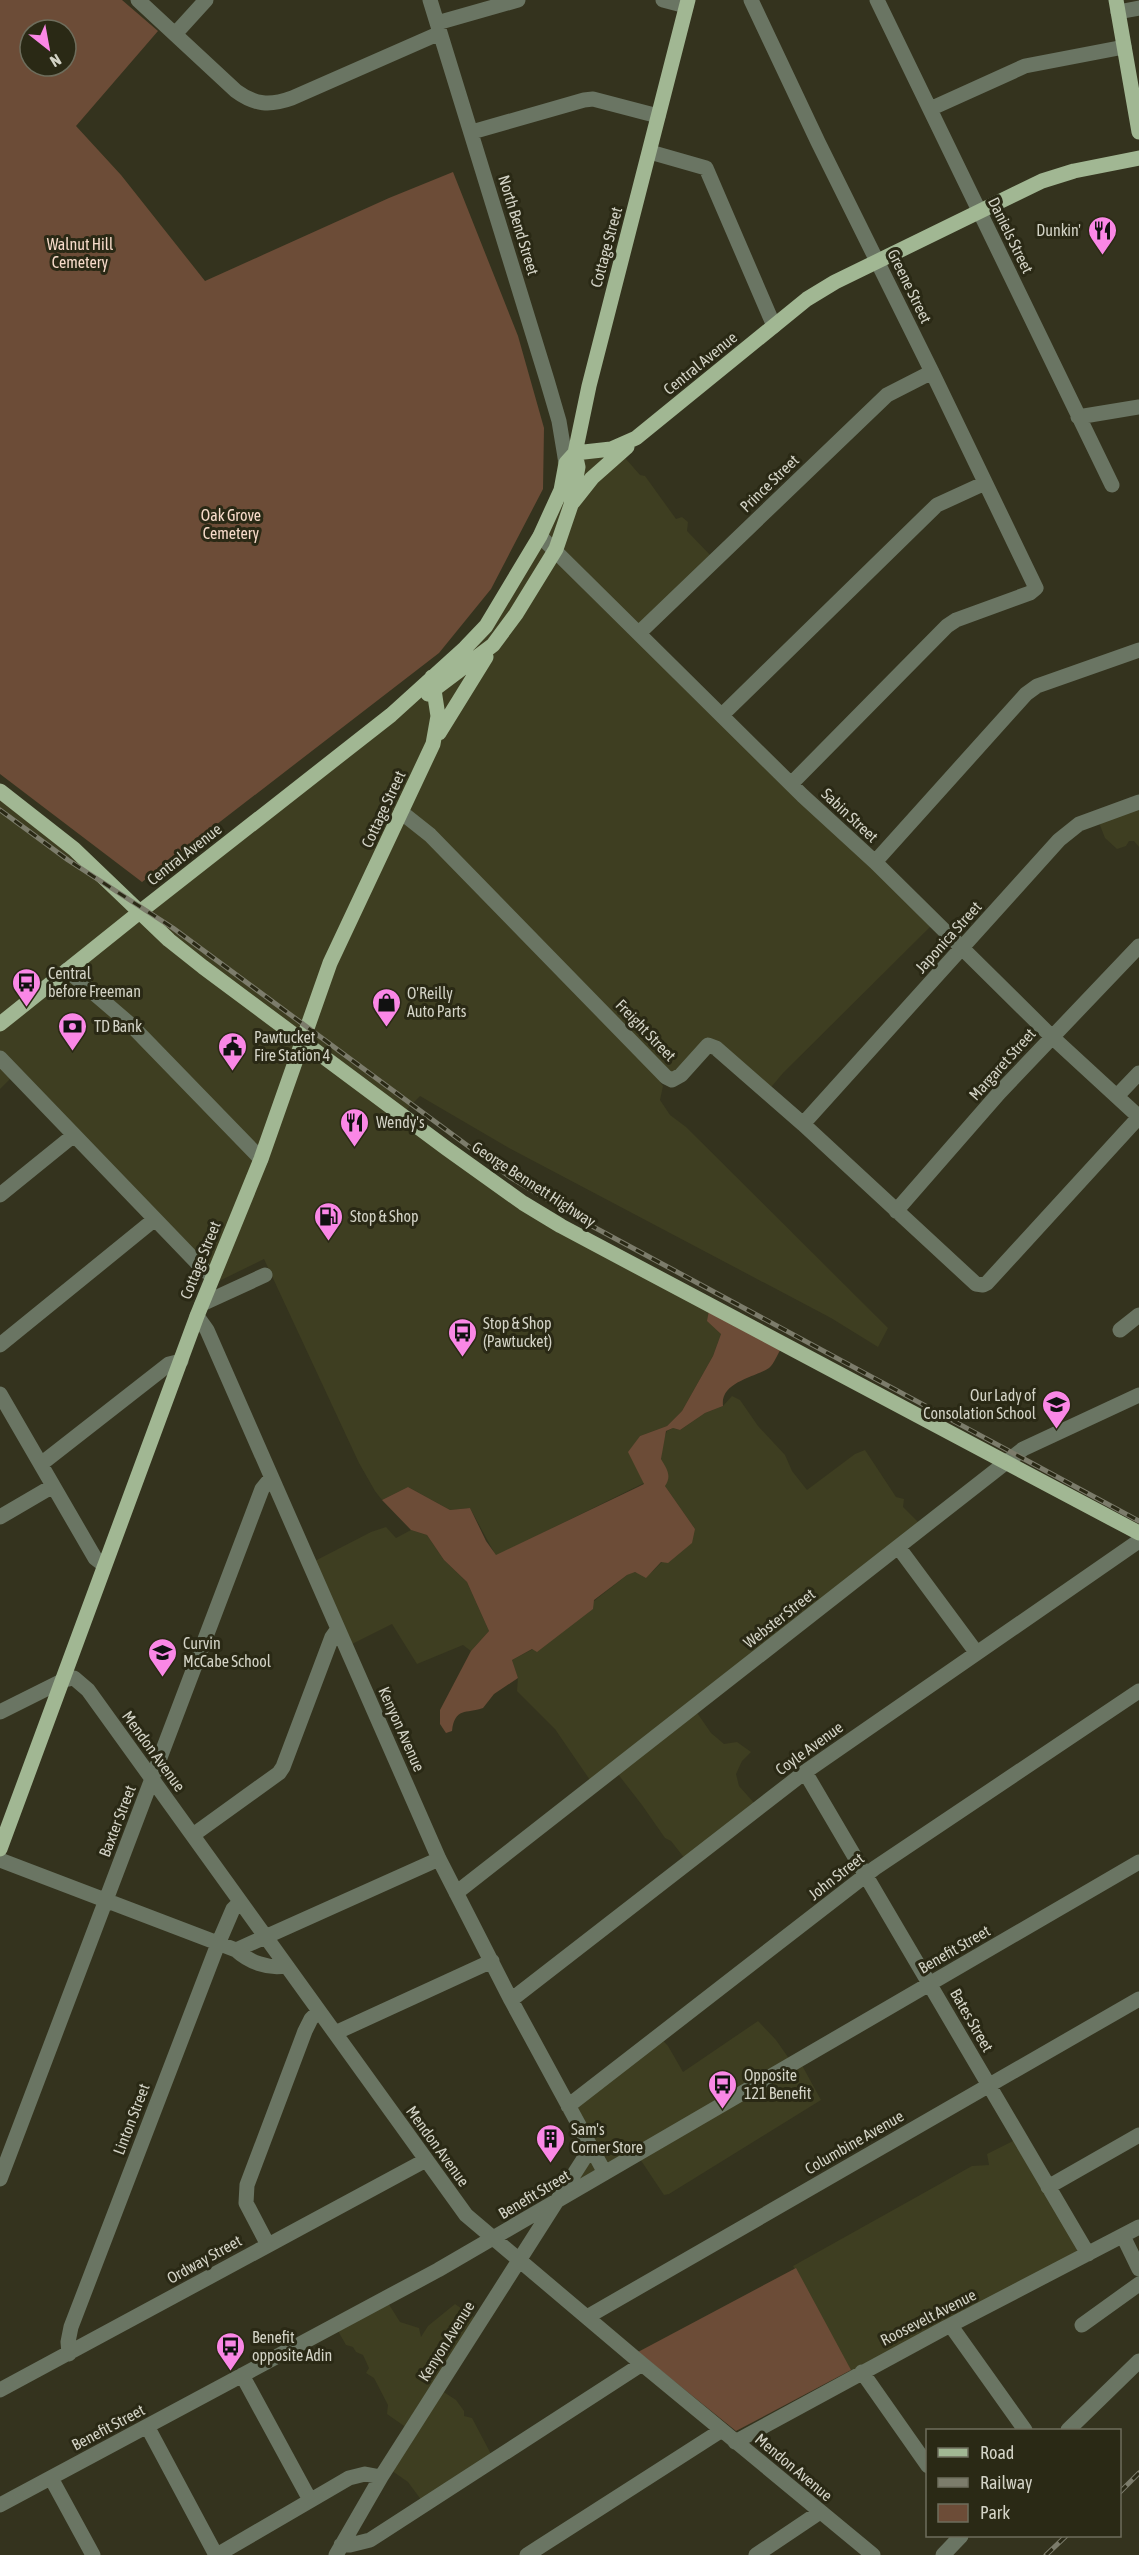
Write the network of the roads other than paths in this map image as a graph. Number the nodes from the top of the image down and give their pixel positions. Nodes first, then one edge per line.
1 (138, 0) edge
2 (206, 0) edge
3 (430, 0) edge
4 (518, 0) edge
5 (663, 0) edge
6 (751, 0) edge
7 (878, 0) edge
8 (687, 3) edge
9 (1117, 6) edge
10 (1139, 8) edge
11 (439, 28) junction
12 (176, 33) junction
13 (1124, 47) junction
14 (930, 110) junction
15 (658, 116) junction
16 (472, 132) junction
17 (1139, 132) edge
18 (650, 152) junction
19 (1139, 158) edge
20 (980, 211) junction
21 (878, 261) junction
22 (774, 326) junction
23 (932, 372) junction
24 (1139, 407) edge
25 (1078, 417) junction
26 (636, 438) junction
27 (570, 458) junction
28 (985, 483) junction
29 (1112, 485) dead end
30 (571, 505) junction
31 (540, 536) junction
32 (555, 549) junction
33 (639, 633) junction
34 (493, 645) junction
35 (1139, 650) edge
36 (434, 683) junction
37 (722, 715) junction
38 (433, 744) junction
39 (792, 783) junction
40 (0, 791) edge
41 (1139, 802) edge
42 (401, 813) junction
43 (875, 862) junction
44 (141, 910) junction
45 (1139, 945) edge
46 (961, 949) junction
47 (67, 970) junction
48 (0, 1024) edge
49 (1052, 1036) junction
50 (302, 1041) junction
51 (0, 1058) edge
52 (1139, 1073) edge
53 (1117, 1096) junction
54 (1139, 1117) edge
55 (803, 1124) junction
56 (74, 1135) junction
57 (261, 1159) junction
58 (0, 1195) edge
59 (896, 1210) junction
60 (155, 1219) junction
61 (213, 1275) junction
62 (265, 1275) dead end
63 (200, 1310) junction
64 (1139, 1315) edge
65 (1120, 1330) dead end
66 (0, 1345) edge
67 (181, 1362) junction
68 (0, 1394) edge
69 (1139, 1395) edge
70 (1005, 1463) junction
71 (41, 1464) junction
72 (271, 1478) junction
73 (53, 1486) junction
74 (0, 1516) edge
75 (1139, 1533) edge
76 (1139, 1541) edge
77 (899, 1548) junction
78 (104, 1565) junction
79 (338, 1630) junction
80 (976, 1652) junction
81 (64, 1680) junction
82 (1139, 1691) edge
83 (0, 1712) edge
84 (805, 1772) junction
85 (152, 1779) junction
86 (193, 1835) junction
87 (0, 1849) edge
88 (439, 1859) junction
89 (0, 1860) edge
90 (1139, 1862) edge
91 (865, 1875) junction
92 (456, 1893) junction
93 (106, 1901) junction
94 (240, 1902) junction
95 (265, 1938) junction
96 (218, 1944) junction
97 (236, 1950) junction
98 (492, 1962) junction
99 (285, 1966) junction
100 (930, 1984) junction
101 (1139, 1999) edge
102 (511, 2000) junction
103 (319, 2011) junction
104 (335, 2033) junction
105 (989, 2085) junction
106 (568, 2106) junction
107 (1139, 2135) edge
108 (590, 2148) junction
109 (426, 2160) junction
110 (605, 2173) junction
111 (0, 2179) edge
112 (1048, 2187) junction
113 (554, 2203) junction
114 (1139, 2228) edge
115 (1123, 2236) junction
116 (494, 2239) junction
117 (268, 2245) junction
118 (1088, 2254) junction
119 (518, 2259) junction
120 (1139, 2269) edge
121 (1139, 2284) edge
122 (587, 2317) junction
123 (1082, 2325) dead end
124 (951, 2326) junction
125 (69, 2354) junction
126 (1139, 2361) edge
127 (642, 2364) junction
128 (862, 2372) junction
129 (242, 2375) junction
130 (0, 2390) edge
131 (147, 2426) junction
132 (1024, 2429) edge
133 (1069, 2429) edge
134 (722, 2430) junction
135 (735, 2442) junction
136 (926, 2465) edge
137 (381, 2477) junction
138 (51, 2478) junction
139 (310, 2500) junction
140 (0, 2505) edge
141 (820, 2512) junction
142 (959, 2537) edge
143 (338, 2550) edge
144 (93, 2555) edge
145 (217, 2555) edge
146 (527, 2555) edge
147 (756, 2555) edge
148 (873, 2555) edge
149 (943, 2555) edge

1 - 12 street
2 - 12 street
3 - 11 street, North Bend Street
4 - 11 street
5 - 8 street
6 - 21 street, Greene Street
7 - 14 street, Daniels Street
8 - 15 main road, Cottage Street
9 - 10 street
9 - 13 main road
11 - 12 street
11 - 16 street, North Bend Street
13 - 14 street
13 - 17 main road
14 - 20 street, Daniels Street
15 - 16 street
15 - 18 main road, Cottage Street
16 - 27 street, North Bend Street
18 - 22 street
18 - 27 main road, Cottage Street
19 - 20 main road, Central Avenue
20 - 21 main road, Central Avenue
20 - 25 street, Daniels Street
21 - 22 main road, Central Avenue
21 - 23 street, Greene Street
22 - 26 main road, Central Avenue
23 - 28 street, Greene Street
23 - 33 street, Prince Street
24 - 25 street
25 - 29 street, Daniels Street
26 - 27 main road, Central Avenue
26 - 30 main road
27 - 30 main road, Cottage Street
27 - 31 main road, Central Avenue
28 - 37 street
28 - 39 street, Greene Street
30 - 32 main road, Central Avenue
31 - 32 street, Sabin Street
31 - 36 main road, Central Avenue
32 - 33 street, Sabin Street
32 - 34 main road, Central Avenue
33 - 37 street, Sabin Street
34 - 36 main road, Central Avenue
34 - 38 main road
35 - 43 street
36 - 38 main road, Cottage Street
36 - 44 main road, Central Avenue
37 - 39 street, Sabin Street
38 - 42 main road, Cottage Street
39 - 43 street, Sabin Street
40 - 44 main road, George Bennett Highway
41 - 46 street, Japonica Street
42 - 50 main road, Cottage Street
42 - 55 street, Freight Street
43 - 46 street, Sabin Street
44 - 47 main road, Central Avenue
44 - 50 main road, George Bennett Highway
45 - 49 street, Margaret Street
46 - 49 street, Sabin Street
46 - 55 street, Japonica Street
47 - 48 main road, Central Avenue
47 - 57 street
49 - 53 street, Sabin Street
49 - 59 street, Margaret Street
50 - 57 main road, Cottage Street
50 - 70 main road, George Bennett Highway
51 - 56 street
52 - 53 street
53 - 54 street, Sabin Street
54 - 59 street, Freight Street
55 - 59 street, Freight Street
56 - 58 street
56 - 60 street
57 - 61 main road, Cottage Street
60 - 61 street
60 - 66 street
61 - 63 main road, Cottage Street
62 - 63 street
63 - 67 main road, Cottage Street
63 - 72 street, Kenyon Avenue
64 - 65 street
67 - 71 street
67 - 78 main road, Cottage Street
68 - 71 street
69 - 70 street, Webster Street
70 - 75 main road, George Bennett Highway
70 - 77 street, Webster Street
71 - 73 street
72 - 79 street, Kenyon Avenue
72 - 85 street, Baxter Street
73 - 74 street
73 - 78 street
76 - 80 street, Coyle Avenue
77 - 80 street
77 - 92 street, Webster Street
78 - 81 main road, Cottage Street
79 - 86 street
79 - 88 street, Kenyon Avenue
80 - 84 street, Coyle Avenue
81 - 83 street
81 - 85 street, Mendon Avenue
81 - 87 main road, Cottage Street
82 - 91 street, John Street
84 - 91 street, Bates Street
84 - 102 street, Coyle Avenue
85 - 86 street, Mendon Avenue
85 - 93 street, Baxter Street
86 - 94 street, Mendon Avenue
88 - 92 street, Kenyon Avenue
88 - 95 street
89 - 93 street
90 - 100 street, Benefit Street
91 - 100 street, Bates Street
91 - 106 street, John Street
92 - 98 street, Kenyon Avenue
93 - 96 street
93 - 111 street, Baxter Street
94 - 95 street, Mendon Avenue
94 - 96 street, Linton Street
95 - 97 street
95 - 99 street, Mendon Avenue
96 - 97 street
96 - 125 street, Linton Street
97 - 99 street
98 - 102 street, Kenyon Avenue
98 - 104 street
99 - 103 street, Mendon Avenue
100 - 105 street, Bates Street
100 - 110 street, Benefit Street
101 - 105 street, Columbine Avenue
102 - 106 street, Kenyon Avenue
103 - 104 street, Mendon Avenue
103 - 117 street
104 - 109 street, Mendon Avenue
105 - 112 street, Bates Street
105 - 122 street, Columbine Avenue
106 - 108 street, Kenyon Avenue
107 - 112 street
108 - 110 street, Kenyon Avenue
108 - 113 street, Kenyon Avenue
109 - 116 street, Mendon Avenue
109 - 117 street, Ordway Street
110 - 113 street, Benefit Street
112 - 118 street, Bates Street
113 - 116 street, Benefit Street
113 - 119 street, Kenyon Avenue
114 - 115 street, Roosevelt Avenue
115 - 118 street, Roosevelt Avenue
115 - 120 street
116 - 119 street, Mendon Avenue
116 - 129 street, Benefit Street
117 - 125 street, Ordway Street
118 - 124 street, Roosevelt Avenue
119 - 122 street, Mendon Avenue
119 - 137 street, Kenyon Avenue
121 - 123 street
122 - 127 street, Mendon Avenue
124 - 128 street, Roosevelt Avenue
124 - 132 street
125 - 130 street, Ordway Street
126 - 133 street
127 - 134 street, Mendon Avenue
127 - 143 street
128 - 135 street, Roosevelt Avenue
128 - 136 street
129 - 131 street, Benefit Street
129 - 139 street
131 - 138 street, Benefit Street
131 - 145 street
134 - 135 street, Mendon Avenue
134 - 146 street
135 - 141 street, Mendon Avenue
137 - 139 street
137 - 143 street, Kenyon Avenue
138 - 140 street, Benefit Street
138 - 144 street
139 - 145 street
141 - 147 street
141 - 148 street, Mendon Avenue
142 - 149 street

